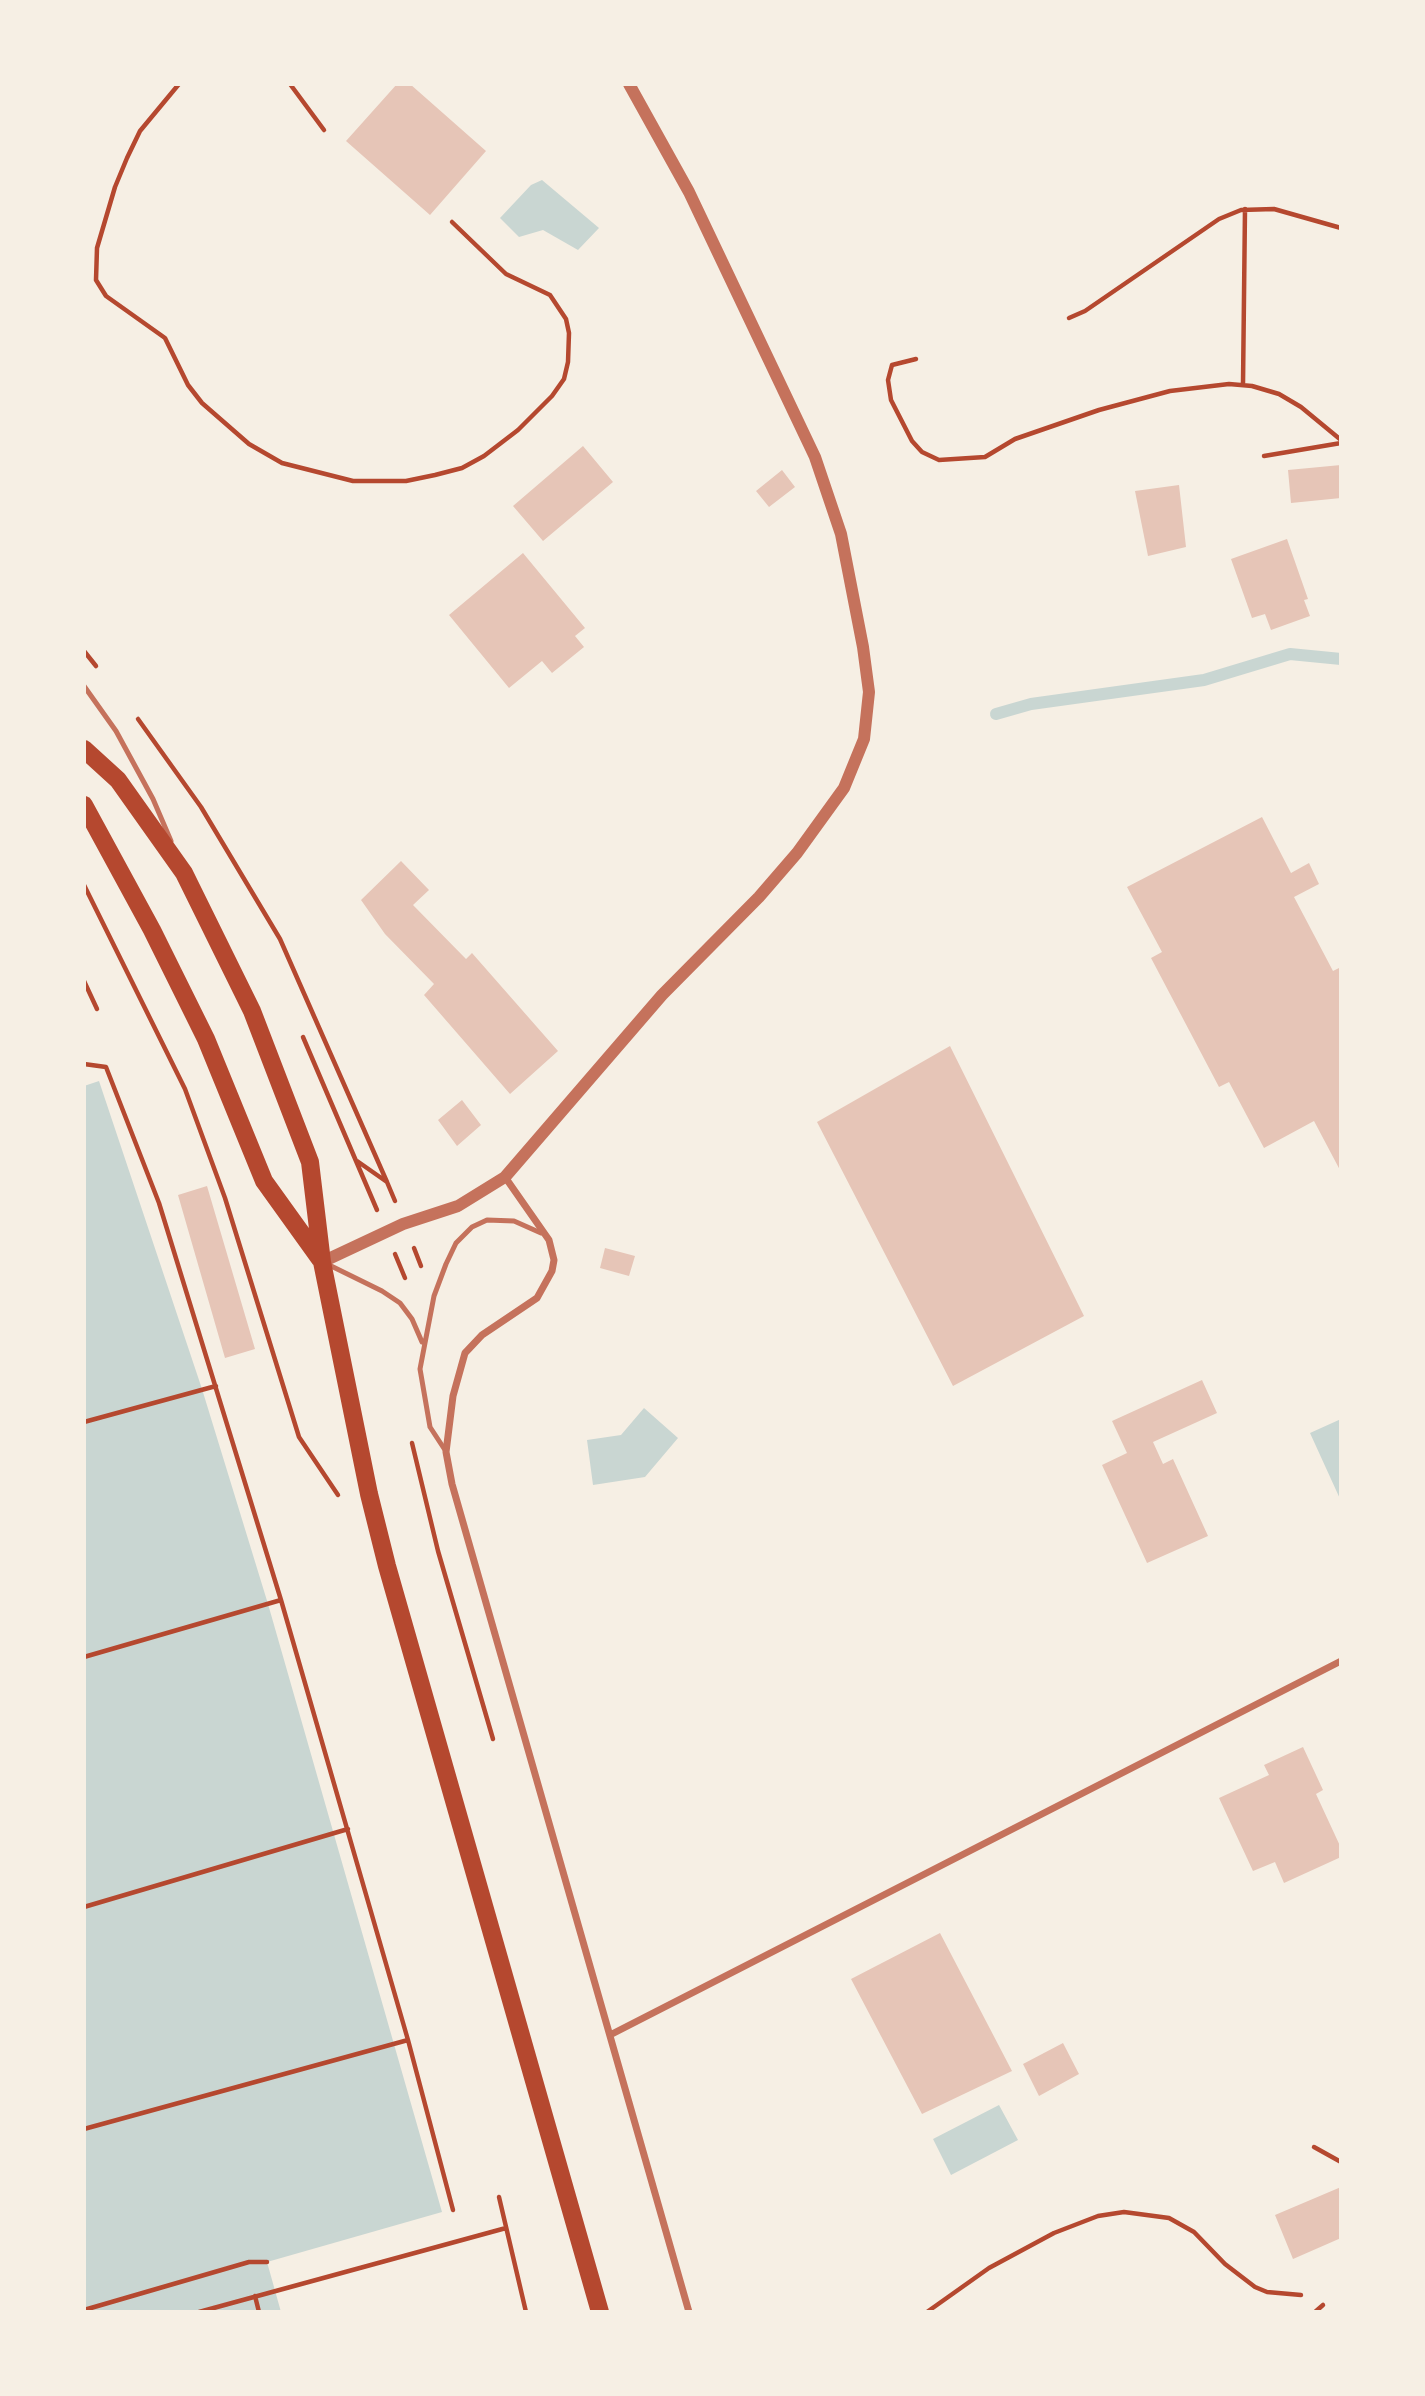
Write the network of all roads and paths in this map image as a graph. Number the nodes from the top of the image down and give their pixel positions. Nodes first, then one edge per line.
1 (179, 84) edge
2 (290, 84) edge
3 (629, 84) edge
4 (324, 130) dead end
5 (1245, 209) junction
6 (452, 222) dead end
7 (1341, 228) edge
8 (1069, 318) dead end
9 (916, 359) dead end
10 (1243, 384) junction
11 (1341, 442) edge
12 (1264, 456) dead end
13 (84, 651) edge
14 (101, 672) dead end
15 (84, 686) edge
16 (135, 715) dead end
17 (84, 749) edge
18 (84, 804) edge
19 (91, 828) edge
20 (184, 873) junction
21 (84, 885) edge
22 (84, 981) edge
23 (97, 1009) dead end
24 (303, 1037) dead end
25 (84, 1064) edge
26 (356, 1160) dead end
27 (505, 1177) junction
28 (387, 1182) dead end
29 (549, 1240) junction
30 (323, 1262) junction
31 (423, 1344) junction
32 (216, 1386) junction
33 (84, 1422) edge
34 (412, 1439) dead end
35 (446, 1451) junction
36 (343, 1502) dead end
37 (281, 1600) junction
38 (84, 1657) edge
39 (1341, 1661) edge
40 (493, 1740) dead end
41 (348, 1829) junction
42 (84, 1907) edge
43 (610, 2035) junction
44 (408, 2040) junction
45 (84, 2129) edge
46 (1314, 2147) dead end
47 (1341, 2162) edge
48 (499, 2197) dead end
49 (453, 2210) dead end
50 (506, 2228) junction
51 (267, 2262) dead end
52 (1301, 2295) dead end
53 (255, 2296) junction
54 (1323, 2305) dead end
55 (84, 2310) edge
56 (199, 2312) edge
57 (259, 2312) edge
58 (526, 2312) edge
59 (600, 2312) edge
60 (689, 2312) edge
61 (927, 2312) edge
62 (1315, 2312) edge

1 - 6 path
2 - 4 path
3 - 27 street
5 - 7 path
5 - 8 path
5 - 10 path
9 - 10 path
10 - 11 path
11 - 12 path
13 - 14 path
15 - 20 lane
16 - 28 path
17 - 20 main road
18 - 19 main road
19 - 30 main road
20 - 30 main road
21 - 36 path
22 - 23 path
24 - 26 path
25 - 32 path
27 - 29 street
27 - 30 street
29 - 31 lane
29 - 35 street
30 - 31 lane
30 - 59 main road
31 - 35 lane
32 - 33 path
32 - 37 path
34 - 40 path
35 - 43 street
37 - 38 path
37 - 41 path
39 - 43 street
41 - 42 path
41 - 44 path
43 - 60 street
44 - 45 path
44 - 49 path
46 - 47 path
48 - 50 path
50 - 53 path
50 - 58 path
51 - 55 path
52 - 61 path
53 - 56 path
53 - 57 path
54 - 62 path

